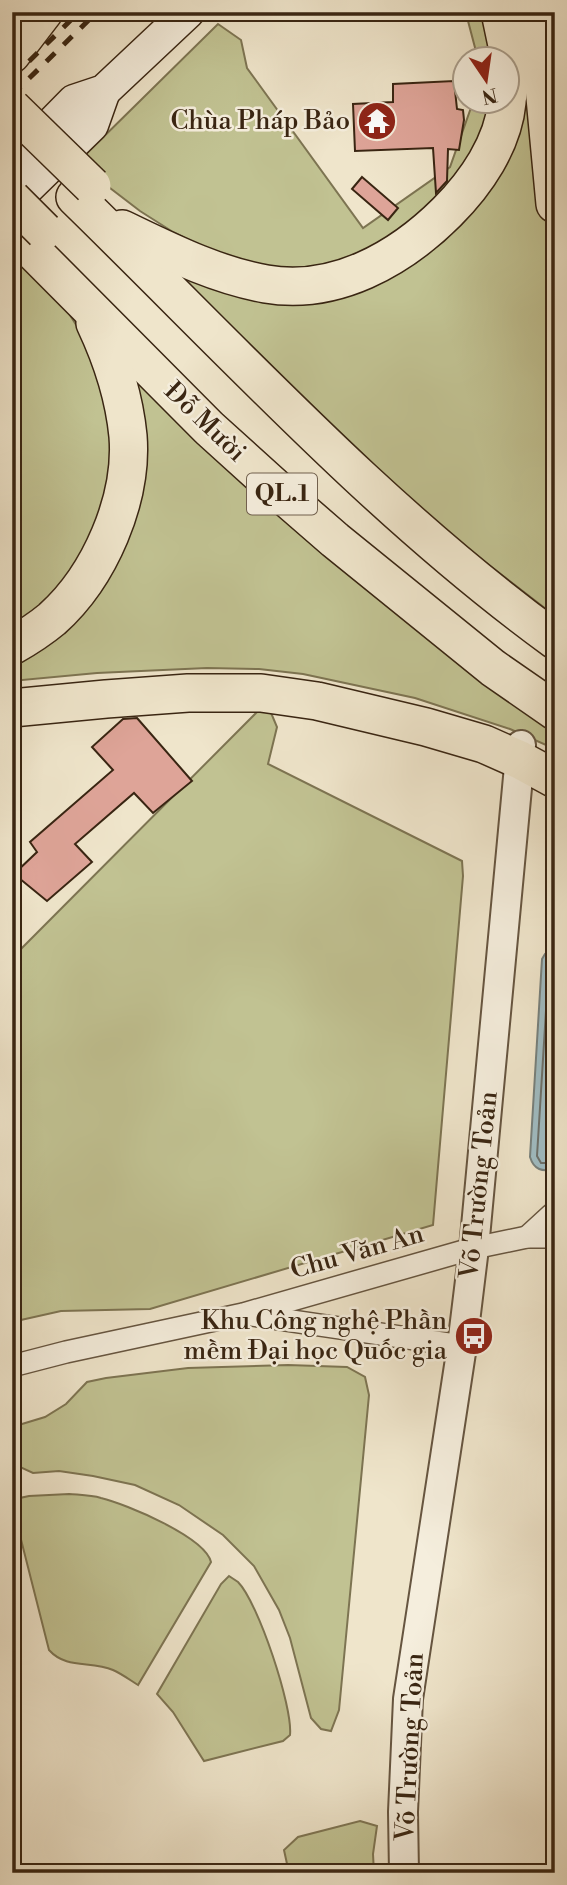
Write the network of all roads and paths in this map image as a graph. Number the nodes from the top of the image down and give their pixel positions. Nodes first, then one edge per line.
1 (46, 12) edge
2 (188, 12) edge
3 (500, 12) edge
4 (537, 12) edge
5 (550, 12) edge
6 (507, 46) edge
7 (12, 55) edge
8 (555, 62) edge
9 (104, 91) junction
10 (12, 108) edge
11 (503, 116) edge
12 (12, 135) edge
13 (12, 164) edge
14 (87, 200) junction
15 (12, 201) edge
16 (555, 204) edge
17 (37, 240) edge
18 (87, 304) junction
19 (555, 640) edge
20 (12, 646) edge
21 (12, 694) edge
22 (555, 697) edge
23 (12, 708) edge
24 (555, 711) edge
25 (532, 755) edge
26 (555, 779) edge
27 (555, 1214) edge
28 (527, 1237) junction
29 (555, 1237) edge
30 (474, 1248) junction
31 (243, 1314) junction
32 (462, 1346) junction
33 (12, 1366) edge
34 (404, 1873) edge

1 - 7 main road
2 - 9 main road
3 - 6 highway
4 - 16 highway
5 - 8 highway
9 - 13 main road
9 - 15 main road
10 - 14 highway, QL.1, bridge
11 - 14 highway, QL.1
12 - 14 highway, QL.1
14 - 19 highway, QL.1
15 - 17 highway, QL.1, bridge
17 - 18 highway, QL.1
17 - 22 highway, Đỗ Mười / QL.1
18 - 20 highway, QL.1
18 - 24 highway, Đỗ Mười / QL.1
21 - 25 highway
23 - 25 highway
25 - 26 highway
25 - 30 street, Võ Trường Toản
27 - 28 street, Chu Văn An
28 - 29 street, Chu Văn An
28 - 30 street, Chu Văn An
30 - 31 street, Chu Văn An
30 - 32 street, Võ Trường Toản
31 - 32 street, Chu Văn An
31 - 33 street, Chu Văn An
32 - 34 street, Võ Trường Toản

